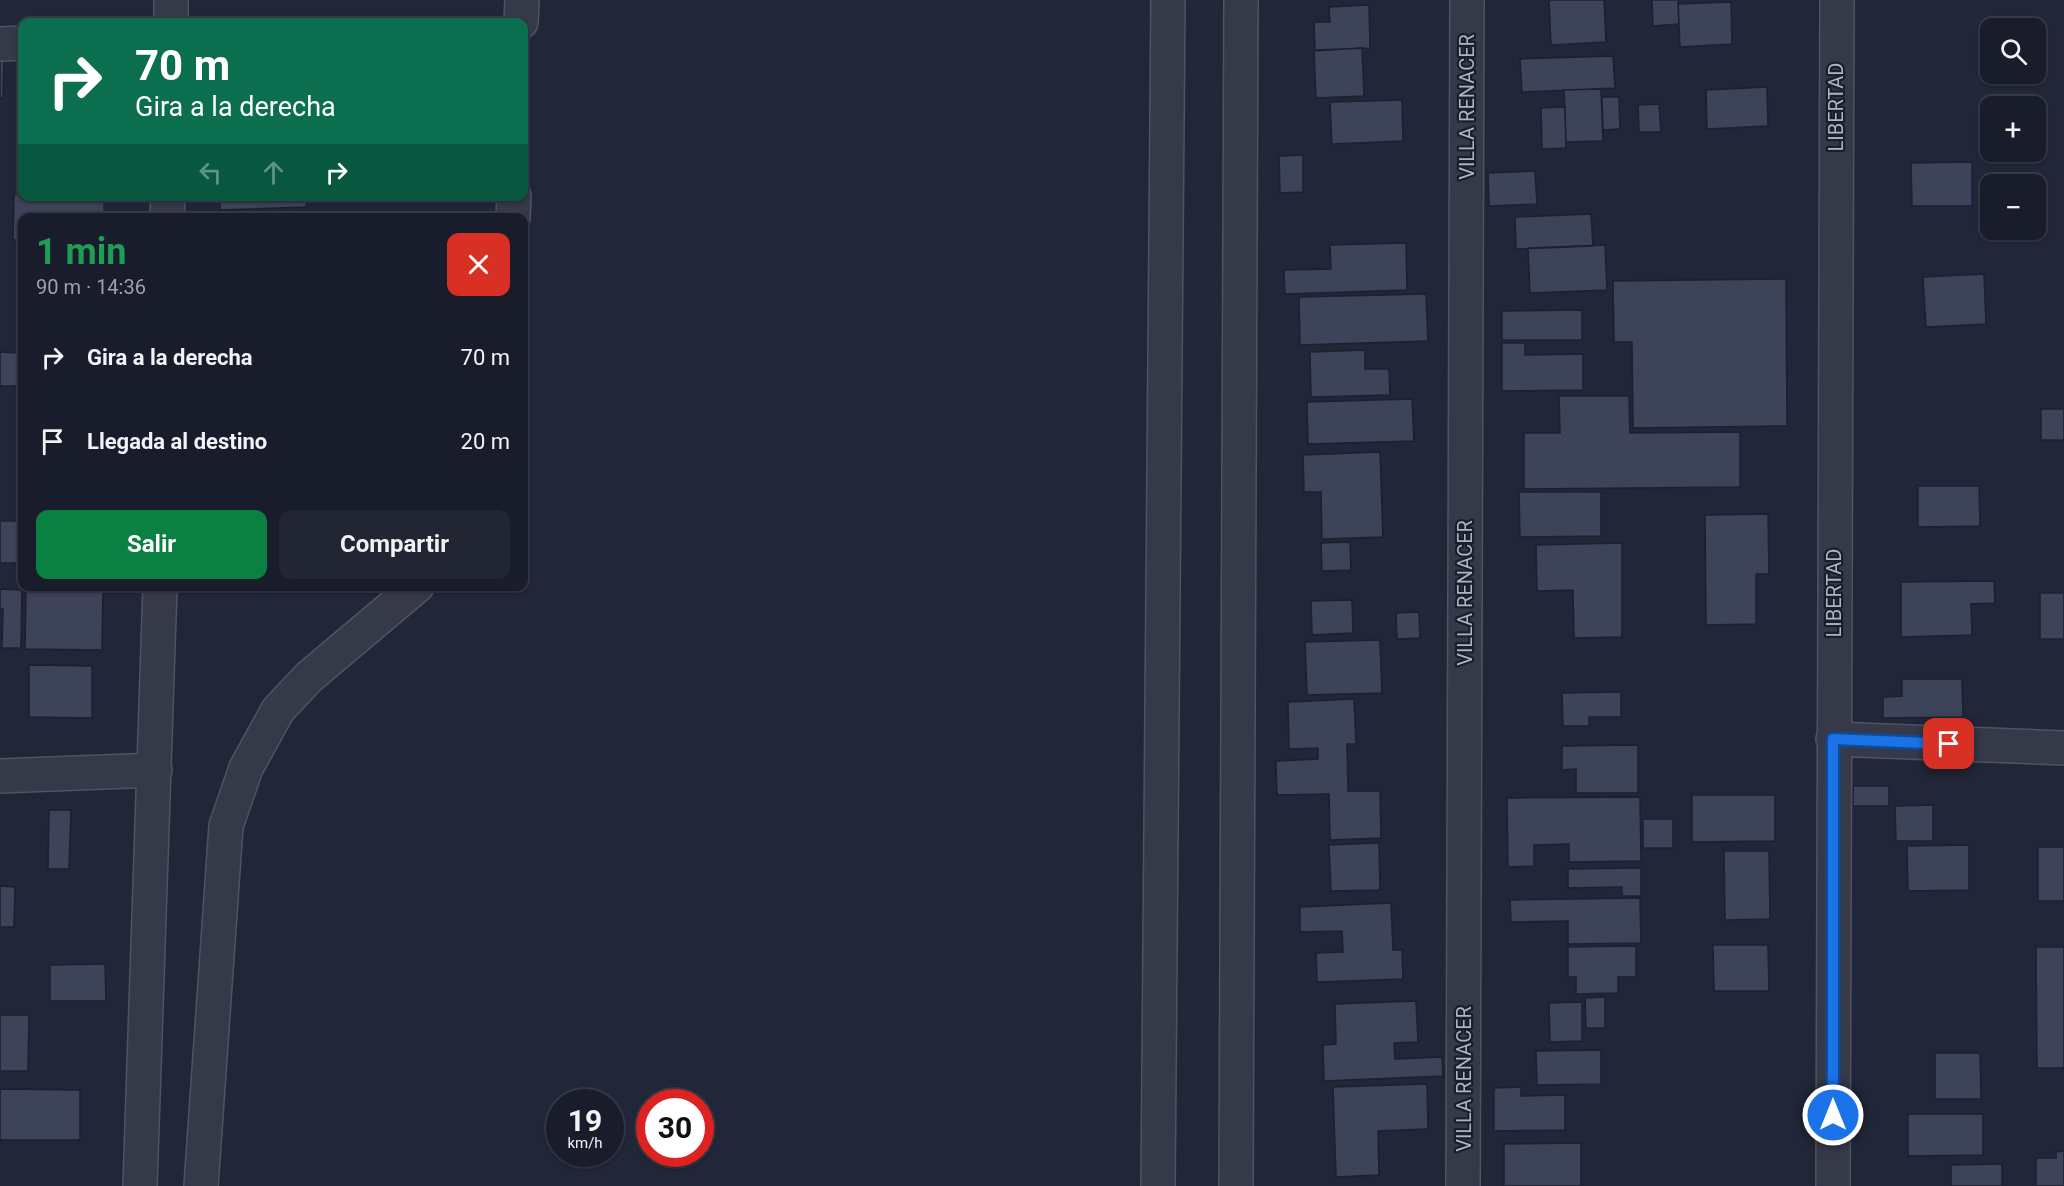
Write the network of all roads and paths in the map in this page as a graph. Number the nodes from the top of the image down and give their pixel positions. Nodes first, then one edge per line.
1 (171, 0) edge
2 (522, 0) edge
3 (1168, 0) edge
4 (1241, 0) edge
5 (1467, 0) edge
6 (1837, 0) edge
7 (171, 18) edge
8 (521, 18) edge
9 (18, 43) edge
10 (0, 44) edge
11 (160, 591) edge
12 (411, 591) edge
13 (1833, 739) junction
14 (2064, 748) edge
15 (155, 770) junction
16 (0, 776) edge
17 (140, 1186) edge
18 (201, 1186) edge
19 (1158, 1186) edge
20 (1236, 1186) edge
21 (1463, 1186) edge
22 (1833, 1186) edge

1 - 7 street
2 - 8 street
3 - 19 street
4 - 20 street
5 - 21 street, VILLA RENACER
6 - 13 street, LIBERTAD
9 - 10 street
11 - 15 street
12 - 18 street
13 - 14 street
13 - 22 street, LIBERTAD
15 - 16 street
15 - 17 street

